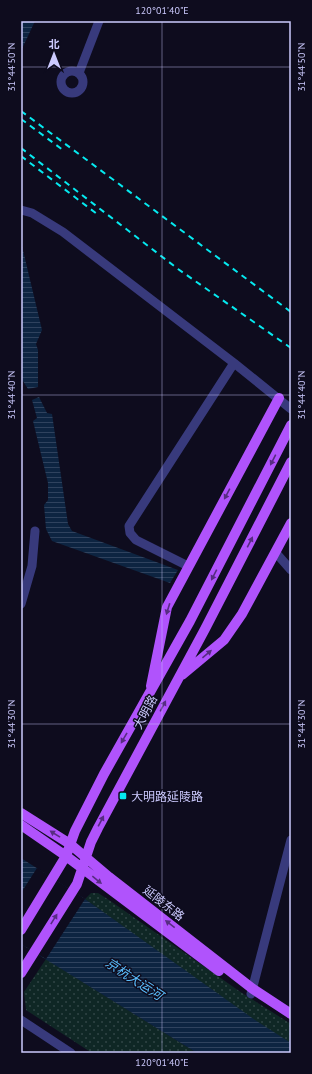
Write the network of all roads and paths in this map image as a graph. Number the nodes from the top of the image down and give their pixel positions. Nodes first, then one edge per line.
1 (99, 21) edge
2 (79, 73) dead end
3 (21, 210) edge
4 (234, 363) junction
5 (281, 400) junction
6 (291, 409) edge
7 (291, 425) edge
8 (291, 462) edge
9 (291, 524) edge
10 (35, 531) dead end
11 (276, 553) junction
12 (188, 566) junction
13 (291, 570) edge
14 (21, 604) edge
15 (177, 679) junction
16 (149, 696) junction
17 (21, 813) edge
18 (21, 825) edge
19 (291, 840) edge
20 (70, 844) junction
21 (66, 856) junction
22 (87, 857) junction
23 (83, 869) junction
24 (21, 930) edge
25 (21, 973) edge
26 (252, 992) junction
27 (291, 1014) edge
28 (21, 1020) edge
29 (291, 1021) edge
30 (71, 1053) edge

1 - 2 street
3 - 4 street
4 - 5 street
4 - 12 street
5 - 6 street
5 -> 12 main road
7 -> 16 main road, 大明路
15 -> 8 main road, 大明路
9 - 11 main road
10 - 14 street
11 - 13 street
15 -> 11 main road
12 -> 16 main road
22 -> 15 main road, 大明路
16 -> 20 main road, 大明路
20 -> 17 main road, 延陵东路
18 - 21 main road, 延陵东路
19 - 26 street
20 - 21 main road, 大明路
20 - 22 main road, 延陵东路
21 - 23 main road, 延陵东路
21 - 24 main road, 大明路
22 - 23 main road, 大明路
26 -> 22 main road, 延陵东路
25 -> 23 main road, 大明路
23 -> 26 main road, 延陵东路
26 - 27 main road, 延陵东路
26 - 29 main road, 延陵东路
28 - 30 street

